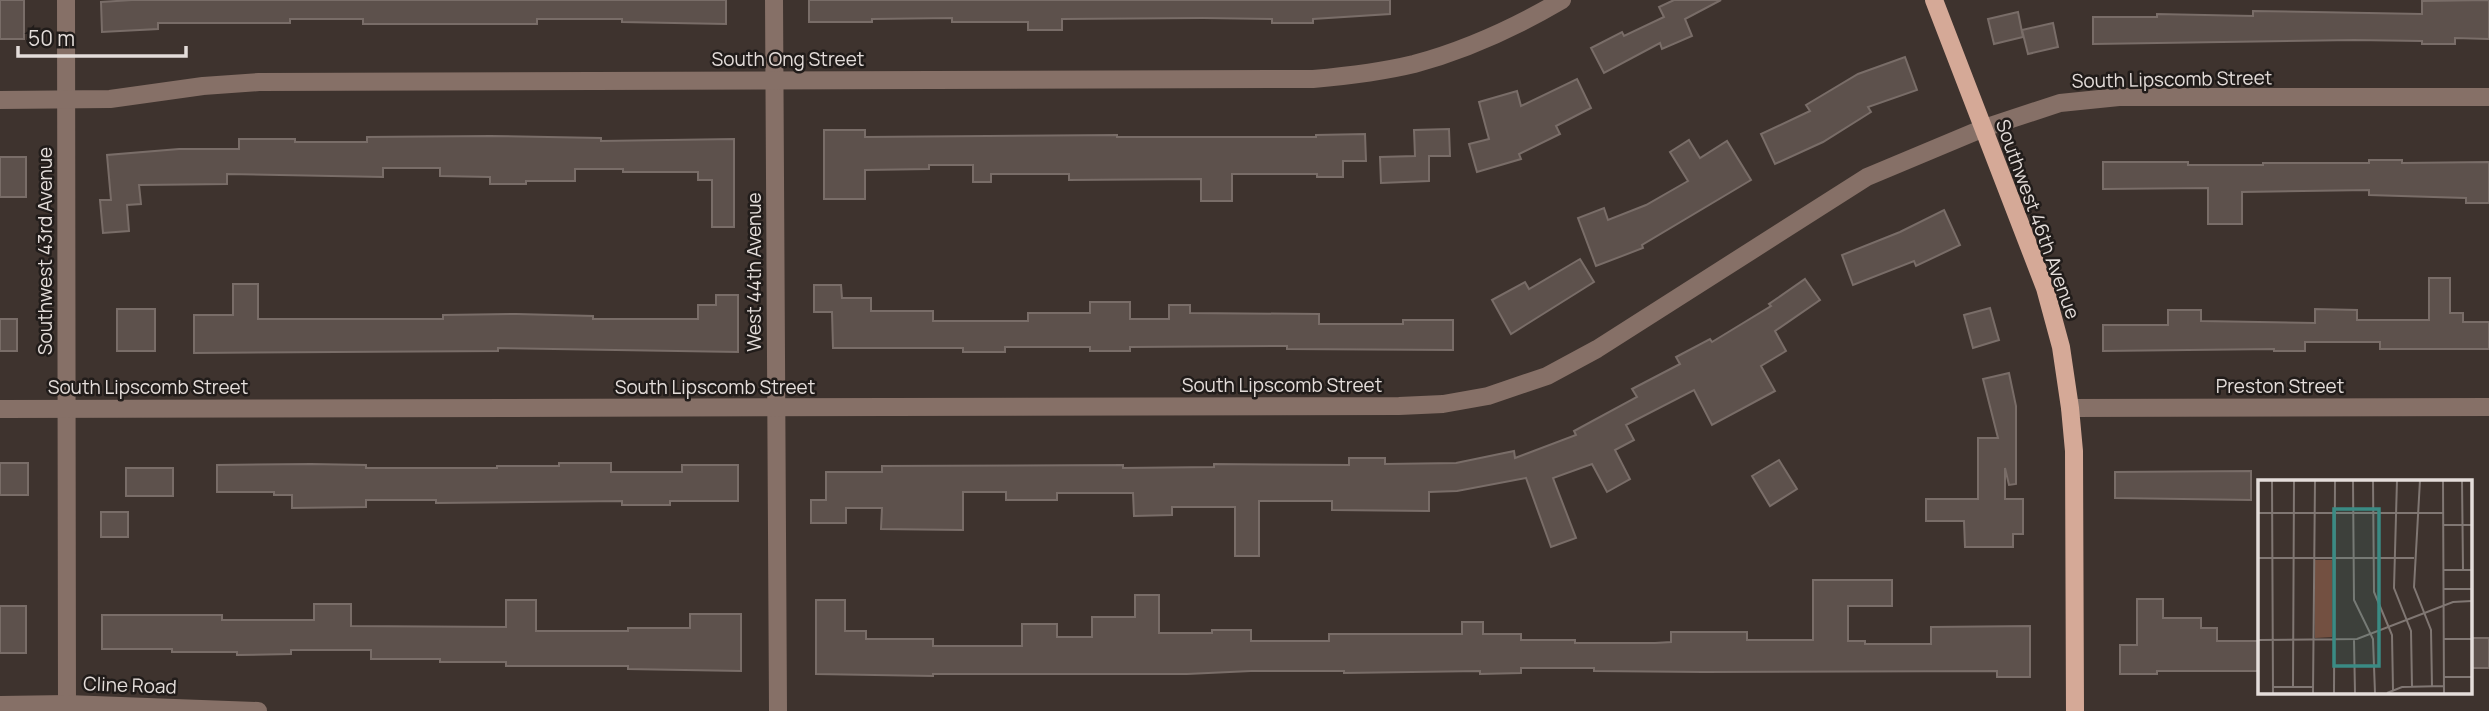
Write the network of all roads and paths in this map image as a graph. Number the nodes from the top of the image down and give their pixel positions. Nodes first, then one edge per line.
1 (66, 0) edge
2 (774, 0) edge
3 (1562, 0) edge
4 (1934, 0) edge
5 (774, 80) junction
6 (2489, 97) edge
7 (0, 100) edge
8 (65, 100) junction
9 (1983, 128) junction
10 (2489, 407) edge
11 (67, 408) junction
12 (776, 408) junction
13 (2070, 408) junction
14 (0, 409) edge
15 (0, 705) edge
16 (67, 708) edge
17 (258, 711) edge
18 (779, 711) edge
19 (2075, 711) edge

1 - 8 street, Southwest 43rd Avenue
2 - 5 street, West 44th Avenue
3 - 5 street, South Ong Street
4 - 9 main road, Southwest 46th Avenue
5 - 8 street, South Ong Street
5 - 12 street, West 44th Avenue
6 - 9 street, South Lipscomb Street
7 - 8 street, South Ong Street
8 - 11 street, Southwest 43rd Avenue
9 - 12 street, South Lipscomb Street
9 - 13 main road, Southwest 46th Avenue
10 - 13 street, Preston Street
11 - 12 street, South Lipscomb Street
11 - 14 street, South Lipscomb Street
11 - 16 street, Southwest 43rd Avenue
12 - 18 street, West 44th Avenue
13 - 19 main road, Southwest 46th Avenue
15 - 16 street, Cline Road
16 - 17 street, Cline Road

